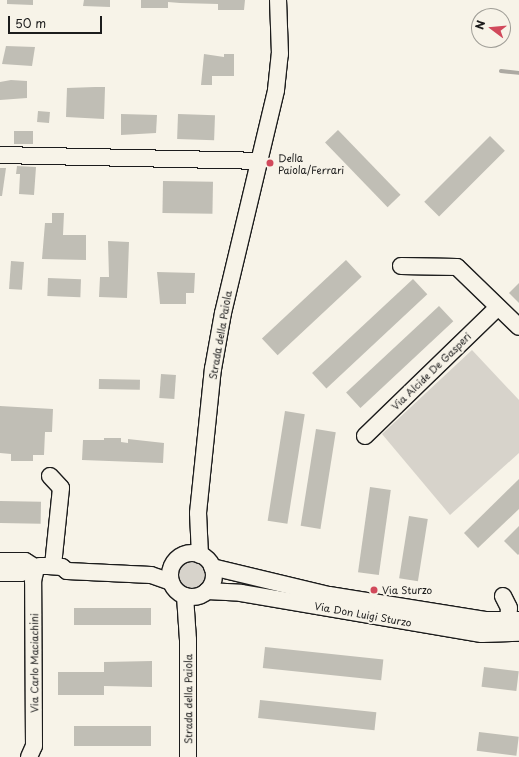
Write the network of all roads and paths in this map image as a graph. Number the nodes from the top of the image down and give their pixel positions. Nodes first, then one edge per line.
1 (278, 0) edge
2 (0, 155) edge
3 (260, 161) junction
4 (401, 266) dead end
5 (498, 307) junction
6 (519, 327) edge
7 (365, 436) dead end
8 (50, 476) dead end
9 (198, 513) junction
10 (200, 555) junction
11 (180, 557) junction
12 (0, 561) edge
13 (57, 567) junction
14 (212, 567) junction
15 (36, 568) junction
16 (0, 573) edge
17 (171, 582) junction
18 (205, 593) junction
19 (184, 596) junction
20 (519, 602) edge
21 (513, 620) edge
22 (519, 633) edge
23 (188, 640) junction
24 (29, 757) edge
25 (188, 757) edge

1 - 3 street, Strada della Paiola
2 - 3 street
3 - 9 street, Strada della Paiola
4 - 5 street
5 - 6 street
5 - 7 street, Via Alcide De Gasperi
8 - 13 street
9 - 10 street, Strada della Paiola
9 - 11 street, Strada della Paiola
10 - 11 street
10 - 14 street
11 - 13 street
11 - 17 street
12 - 15 street
13 - 15 street
13 - 17 street
14 - 18 street
14 - 21 street, Via Don Luigi Sturzo
15 - 16 street
15 - 24 street, Via Carlo Maciachini
17 - 19 street
18 - 19 street
18 - 22 street, Via Don Luigi Sturzo
18 - 23 street, Strada della Paiola
19 - 23 street, Strada della Paiola
20 - 21 street
23 - 25 street, Strada della Paiola

